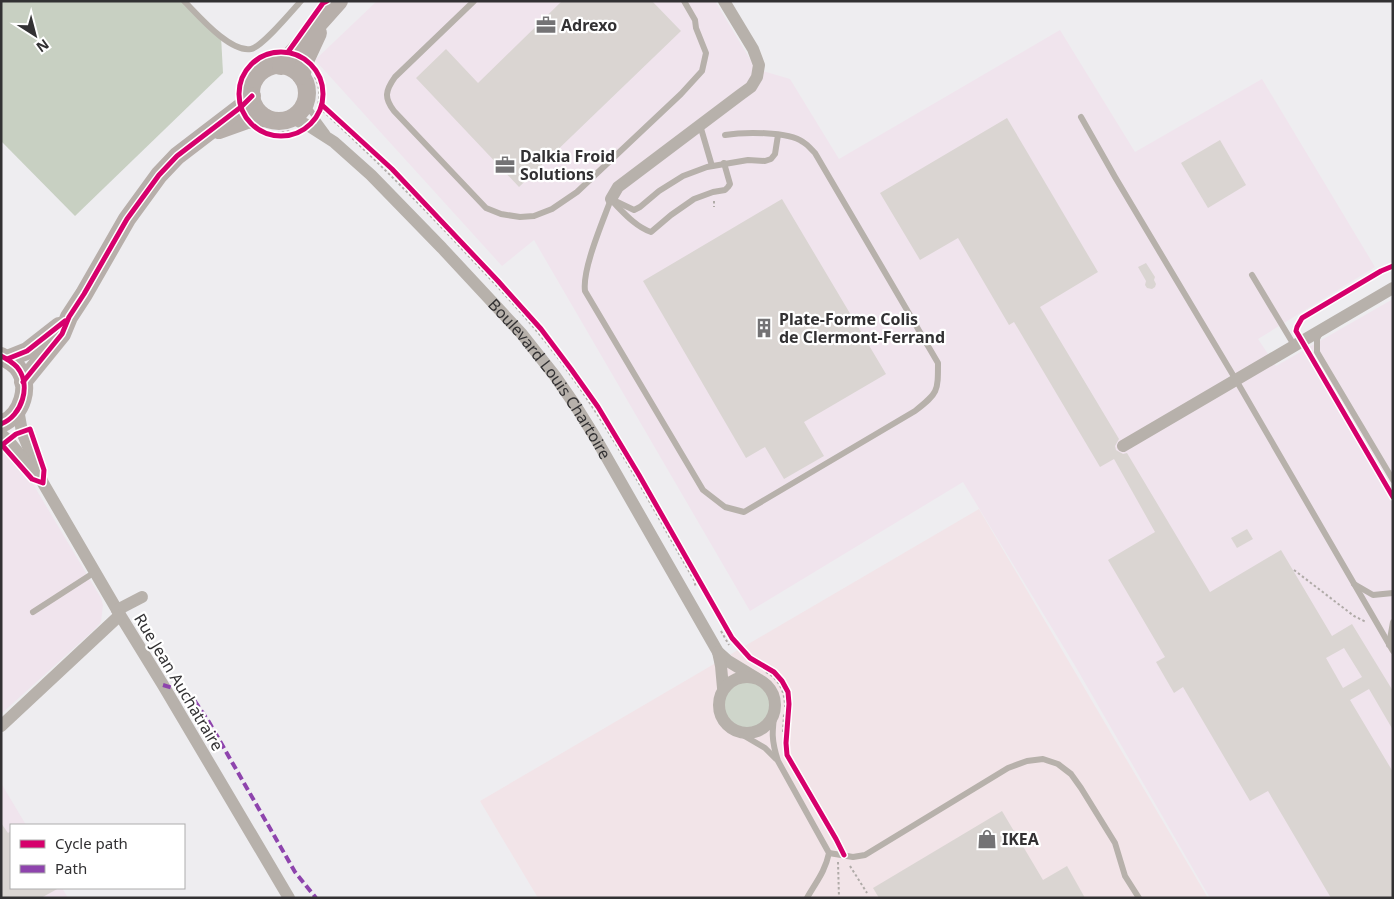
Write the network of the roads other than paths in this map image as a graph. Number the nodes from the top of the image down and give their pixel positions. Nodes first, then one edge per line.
1 (184, 1) edge
2 (301, 1) edge
3 (474, 1) edge
4 (684, 1) edge
5 (724, 1) edge
6 (333, 6) edge
7 (296, 62) junction
8 (253, 113) junction
9 (309, 116) junction
10 (1081, 117) dead end
11 (700, 125) junction
12 (725, 134) dead end
13 (778, 135) junction
14 (724, 163) junction
15 (712, 166) junction
16 (611, 199) junction
17 (1252, 275) dead end
18 (1393, 288) edge
19 (69, 317) junction
20 (1331, 323) junction
21 (1294, 345) junction
22 (4, 357) edge
23 (1236, 380) junction
24 (23, 382) junction
25 (18, 409) junction
26 (1, 424) edge
27 (1, 434) edge
28 (1123, 446) dead end
29 (1393, 480) edge
30 (43, 482) junction
31 (95, 572) junction
32 (1353, 583) junction
33 (1393, 593) edge
34 (142, 597) dead end
35 (33, 612) dead end
36 (118, 612) junction
37 (1393, 622) edge
38 (1389, 645) junction
39 (1393, 651) edge
40 (718, 652) junction
41 (756, 678) junction
42 (723, 688) junction
43 (775, 709) junction
44 (1, 726) edge
45 (736, 731) junction
46 (778, 761) junction
47 (829, 854) junction
48 (818, 881) junction
49 (289, 898) edge
50 (807, 898) edge
51 (813, 898) edge
52 (1139, 898) edge

1 - 2 lane
3 - 4 lane
5 - 11 street
6 - 7 main road
7 - 8 main road
7 - 9 main road
8 - 9 main road
8 - 19 main road
9 - 40 street, Boulevard Louis Chartoire
10 - 23 lane
11 - 15 lane
11 - 16 street
12 - 13 lane
13 - 14 lane
13 - 16 lane
14 - 15 lane
14 - 16 lane
15 - 16 lane
17 - 21 lane
18 - 20 street
19 - 22 main road
19 - 24 main road
20 - 21 street
20 - 29 lane
21 - 23 street
22 - 24 main road
23 - 28 street
23 - 32 lane
24 - 25 main road
25 - 26 main road
25 - 30 street, Rue Jean Auchatraire
27 - 30 street, Rue Jean Auchatraire
30 - 31 street, Rue Jean Auchatraire
31 - 35 lane
31 - 36 street, Rue Jean Auchatraire
32 - 33 lane
32 - 38 lane
34 - 36 street
36 - 44 street
36 - 49 street, Rue Jean Auchatraire
37 - 38 lane
38 - 39 lane
40 - 41 street
40 - 42 street
41 - 42 street
41 - 43 street
42 - 45 street
43 - 45 street
43 - 46 lane
45 - 46 lane
46 - 47 lane
47 - 48 lane
47 - 52 lane
48 - 50 lane
48 - 51 lane

